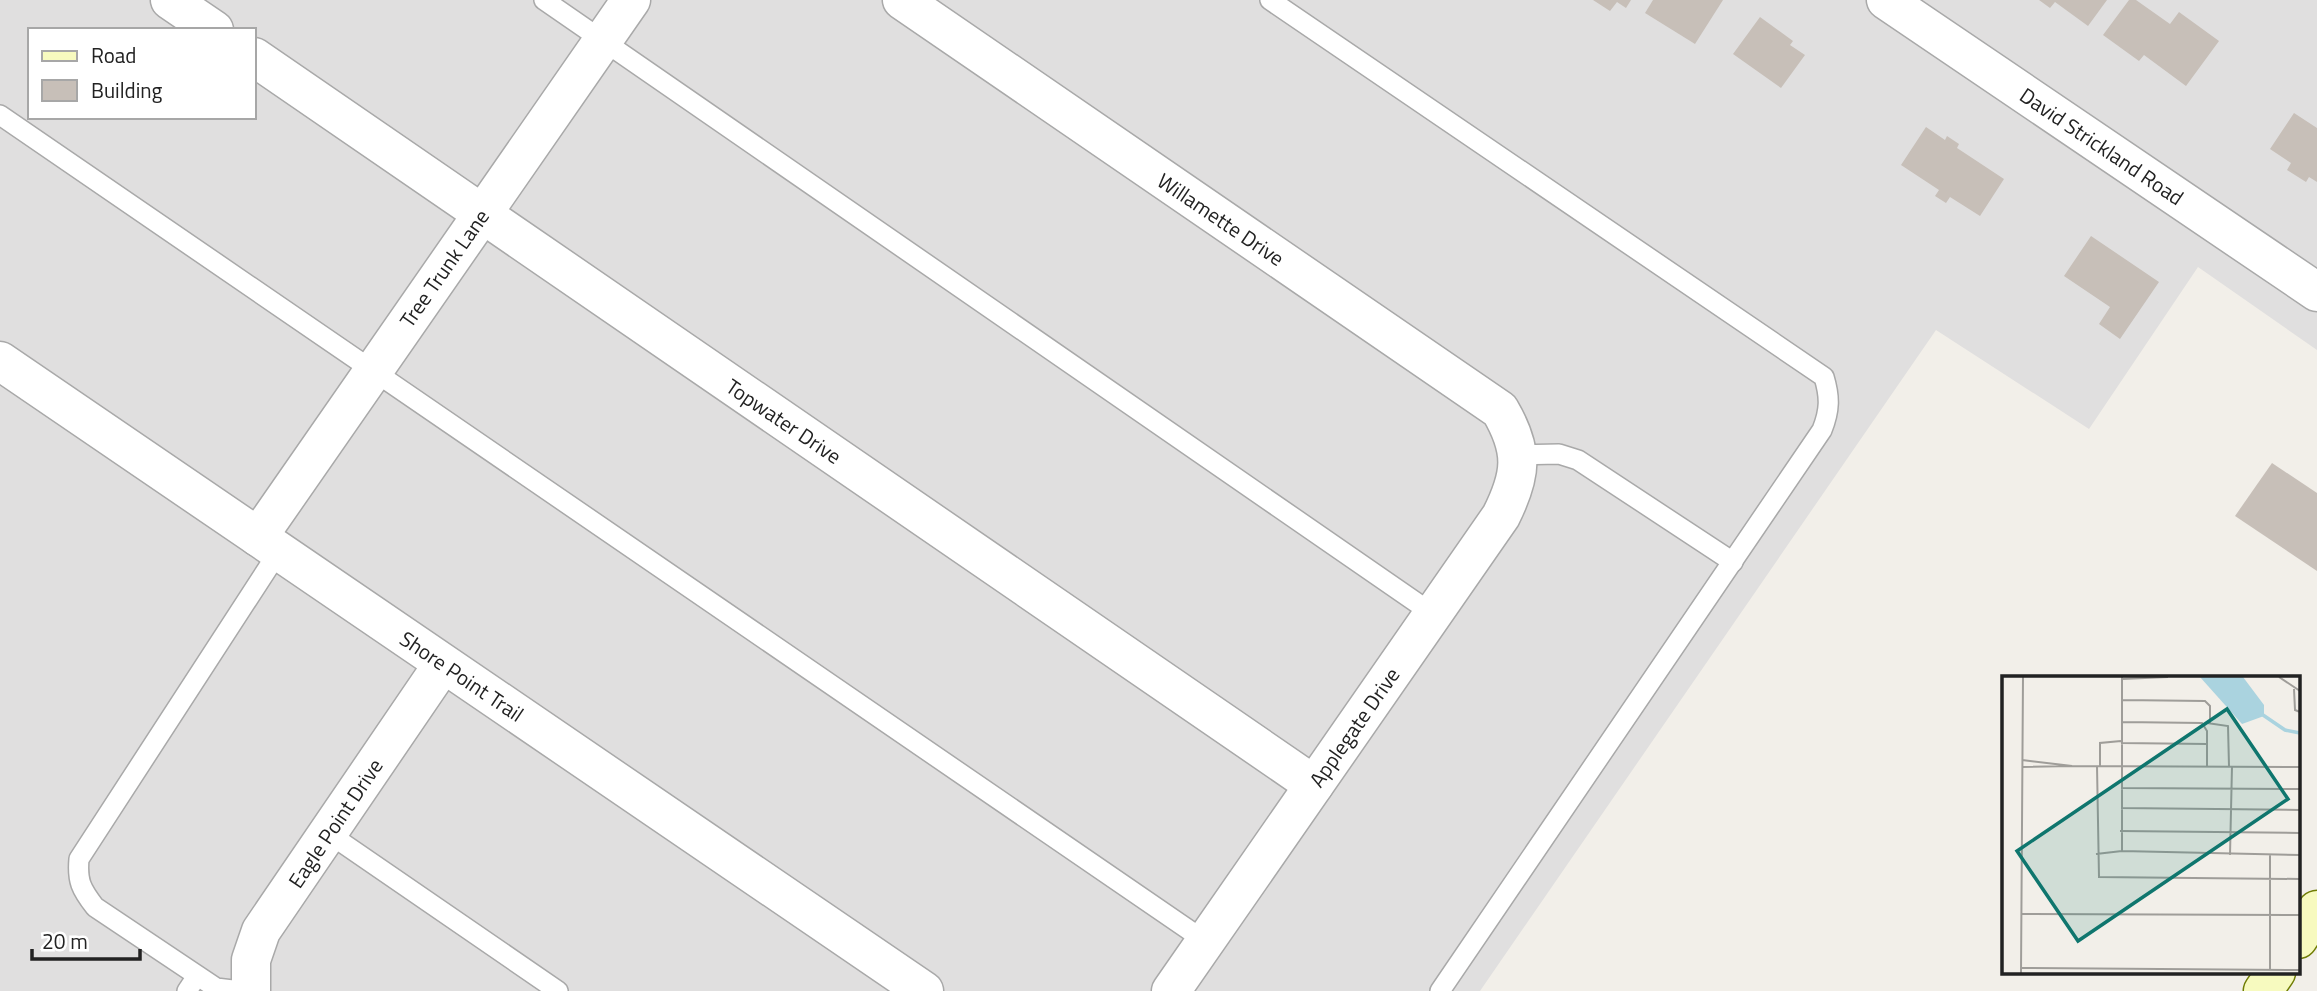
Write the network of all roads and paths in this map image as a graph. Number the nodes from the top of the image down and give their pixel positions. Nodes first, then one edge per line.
1 (170, 0) edge
2 (544, 0) edge
3 (631, 0) edge
4 (902, 0) edge
5 (1270, 0) edge
6 (1886, 0) edge
7 (211, 28) edge
8 (603, 40) junction
9 (256, 58) edge
10 (0, 116) edge
11 (482, 214) junction
12 (2317, 292) edge
13 (0, 361) edge
14 (373, 371) junction
15 (1518, 455) junction
16 (268, 544) junction
17 (1732, 562) junction
18 (1433, 614) junction
19 (443, 664) junction
20 (1314, 785) junction
21 (328, 833) junction
22 (2317, 910) edge
23 (2300, 936) edge
24 (1206, 942) junction
25 (2275, 974) edge
26 (192, 983) edge
27 (241, 991) edge
28 (251, 991) edge
29 (558, 991) edge
30 (924, 991) edge
31 (1171, 991) edge
32 (1440, 991) edge
33 (2263, 991) edge

1 - 7 street
2 - 8 lane
3 - 8 street, Tree Trunk Lane
4 - 15 street, Willamette Drive
5 - 17 lane
6 - 12 street, David Strickland Road
8 - 11 street, Tree Trunk Lane
8 - 18 lane
9 - 11 street, Topwater Drive
10 - 14 lane
11 - 14 street, Tree Trunk Lane
11 - 20 street, Topwater Drive
13 - 16 street, Shore Point Trail
14 - 16 street, Tree Trunk Lane
14 - 24 lane
15 - 17 lane
15 - 18 street, Applegate Drive
16 - 19 street, Shore Point Trail
16 - 26 lane
17 - 32 lane
18 - 20 street, Applegate Drive
19 - 21 street, Eagle Point Drive
19 - 30 street, Shore Point Trail
20 - 24 street, Applegate Drive
21 - 28 street, Eagle Point Drive
21 - 29 lane
22 - 23 main road
24 - 31 street, Applegate Drive
25 - 33 main road
26 - 27 lane

